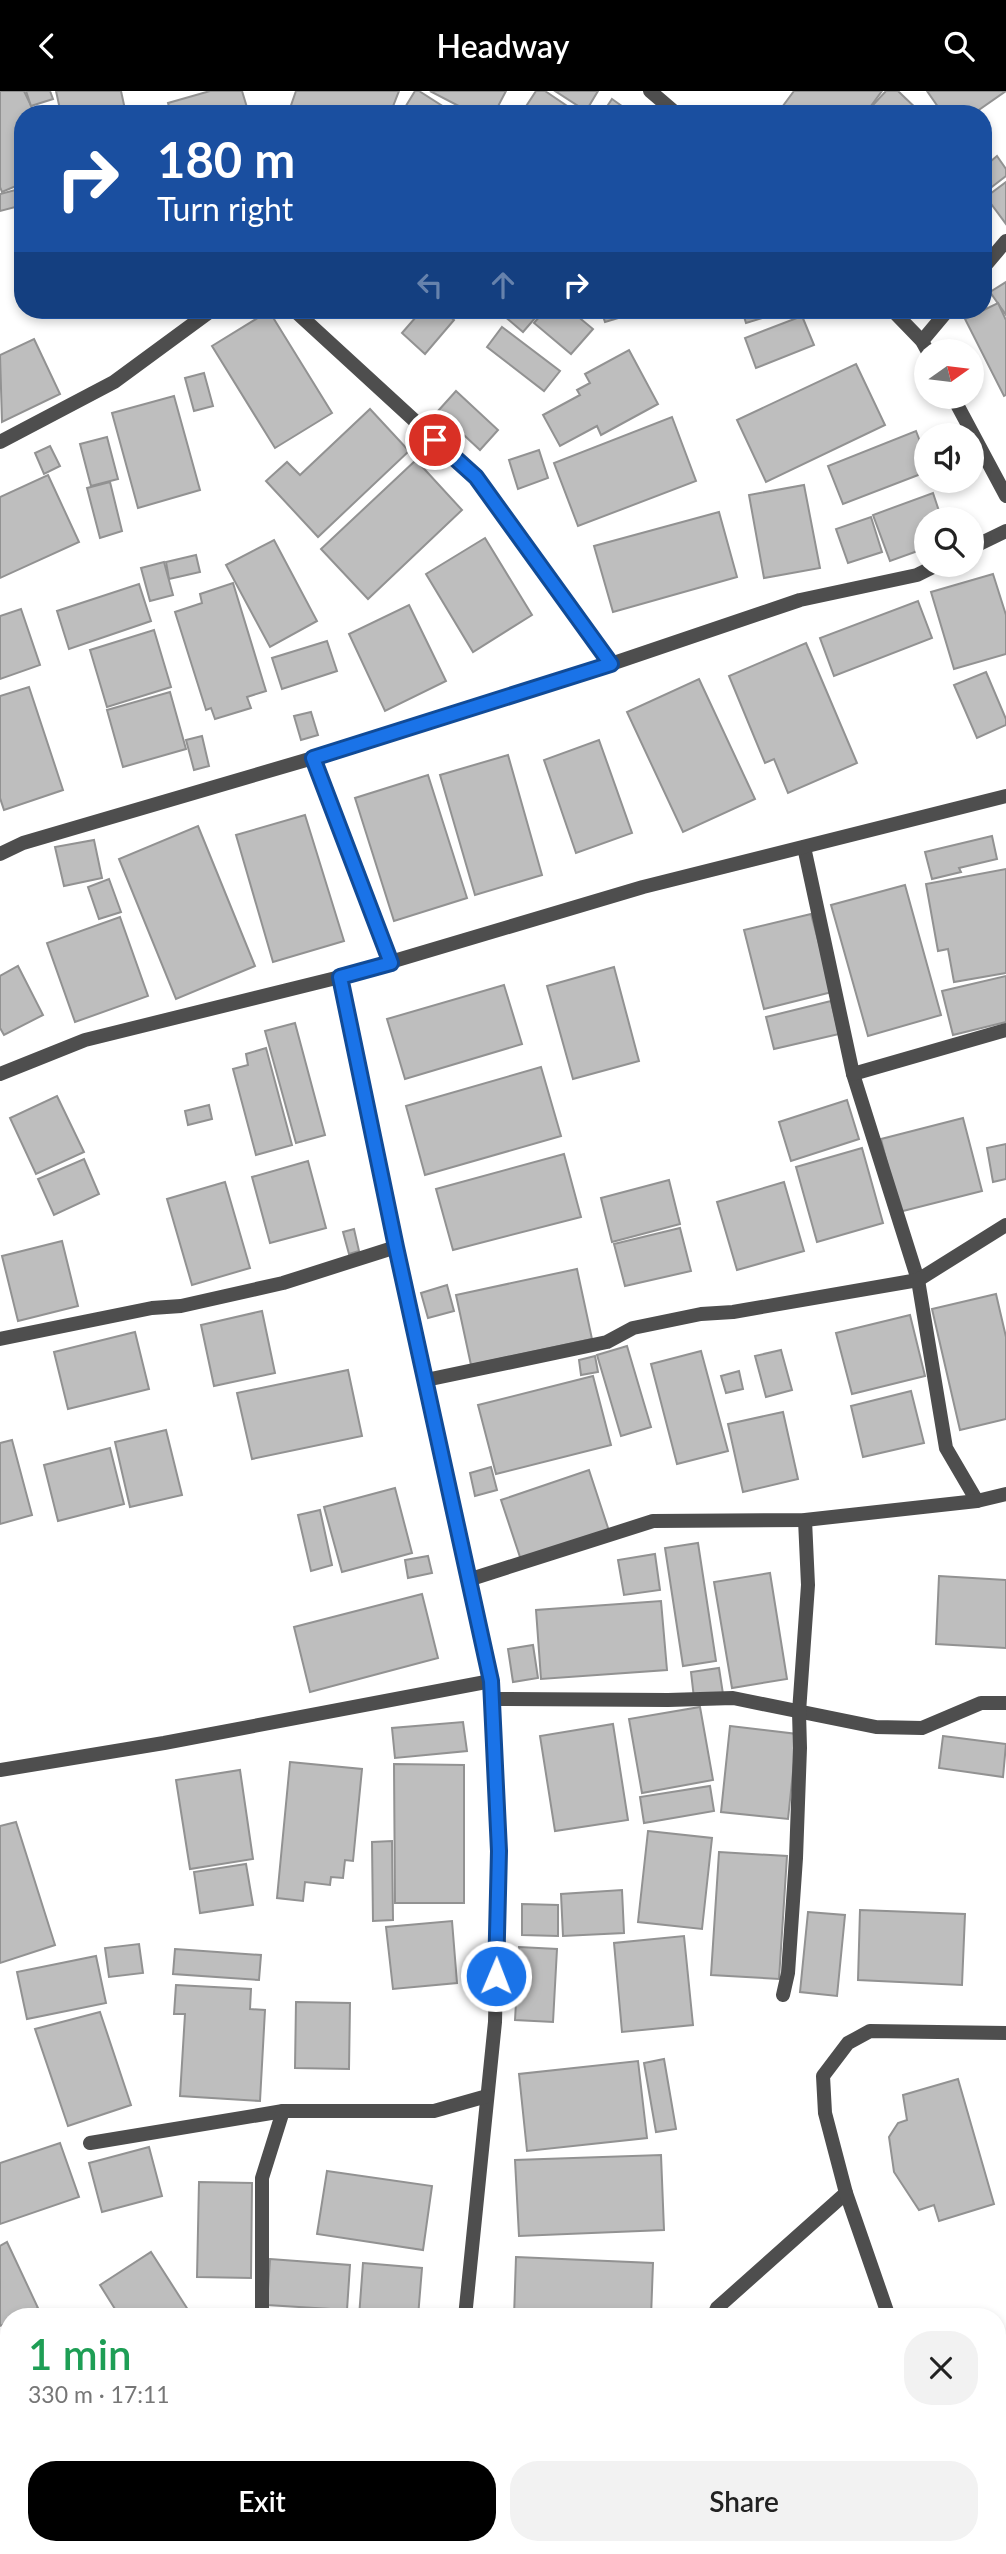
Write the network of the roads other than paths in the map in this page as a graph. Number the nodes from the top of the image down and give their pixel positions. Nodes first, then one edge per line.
1 (650, 91) edge
2 (666, 105) edge
3 (1006, 241) edge
4 (992, 258) edge
5 (200, 319) edge
6 (304, 319) edge
7 (900, 319) edge
8 (942, 319) edge
9 (918, 339) edge
10 (930, 339) edge
11 (959, 409) edge
12 (0, 442) edge
13 (1006, 496) edge
14 (1006, 531) edge
15 (984, 542) edge
16 (914, 576) edge
17 (611, 664) junction
18 (313, 758) junction
19 (1005, 800) edge
20 (804, 847) junction
21 (0, 854) edge
22 (391, 963) junction
23 (340, 977) junction
24 (1006, 1030) edge
25 (0, 1074) edge
26 (853, 1074) junction
27 (1006, 1225) edge
28 (396, 1247) junction
29 (918, 1280) junction
30 (0, 1339) edge
31 (426, 1380) junction
32 (1006, 1494) edge
33 (977, 1500) junction
34 (805, 1520) junction
35 (468, 1580) junction
36 (491, 1681) junction
37 (493, 1699) junction
38 (1006, 1703) edge
39 (799, 1712) junction
40 (0, 1770) edge
41 (783, 1995) dead end
42 (1006, 2033) edge
43 (487, 2096) junction
44 (283, 2111) junction
45 (90, 2143) dead end
46 (846, 2193) junction
47 (262, 2308) edge
48 (466, 2308) edge
49 (716, 2308) edge
50 (886, 2308) edge

1 - 2 street
3 - 4 street
5 - 12 street
6 - 17 street
7 - 9 street
8 - 10 street
11 - 13 street
14 - 15 street
16 - 17 street
17 - 18 street
18 - 21 street
18 - 22 street
19 - 20 street
20 - 22 street
20 - 26 street
22 - 23 street
23 - 25 street
23 - 28 street
24 - 26 street
26 - 29 street
27 - 29 street
28 - 30 street
28 - 31 street
29 - 31 street
29 - 33 street
31 - 35 street
32 - 33 street
33 - 34 street
34 - 35 street
34 - 39 street
35 - 36 street
36 - 37 street
36 - 40 street
37 - 39 street
37 - 43 street
38 - 39 street
39 - 41 street
42 - 46 street
43 - 44 street
43 - 48 street
44 - 45 street
44 - 47 street
46 - 49 street
46 - 50 street

